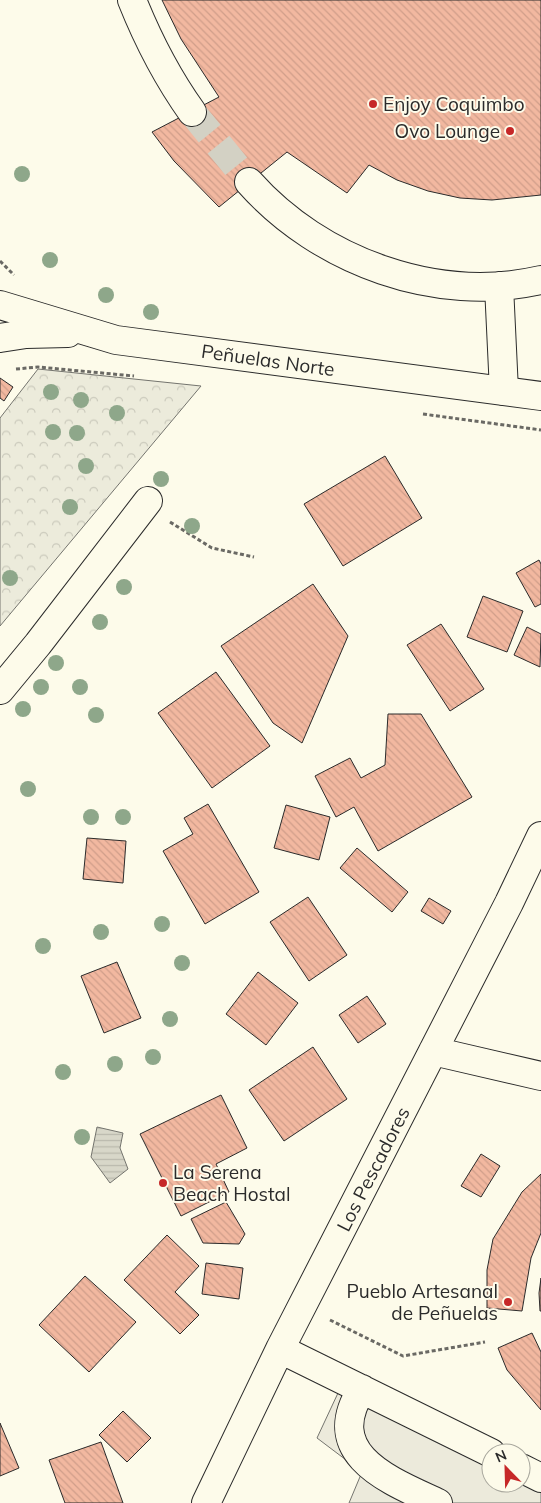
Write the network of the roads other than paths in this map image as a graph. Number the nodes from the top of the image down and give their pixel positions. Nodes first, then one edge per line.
1 (132, 0) edge
2 (192, 112) tunnel mouth
3 (249, 182) tunnel mouth
4 (541, 280) edge
5 (0, 286) edge
6 (499, 286) junction
7 (0, 305) edge
8 (56, 321) junction
9 (0, 338) edge
10 (116, 340) junction
11 (504, 391) junction
12 (541, 396) edge
13 (148, 501) road end
14 (0, 690) edge
15 (541, 836) edge
16 (433, 1051) junction
17 (541, 1076) edge
18 (280, 1349) junction
19 (362, 1389) junction
20 (481, 1448) edge
21 (206, 1503) edge
22 (438, 1503) edge

1 - 2 street
3 - 6 street
4 - 6 street
5 - 8 street
6 - 11 street
7 - 8 street, Peñuelas Norte
8 - 10 street, Peñuelas Norte
9 - 10 street
10 - 11 street, Peñuelas Norte
11 - 12 street, Peñuelas Norte
13 - 14 street
15 - 16 street, Los Pescadores
16 - 17 street
16 - 18 street, Los Pescadores
18 - 19 street
18 - 21 street, Los Pescadores
19 - 20 street
19 - 22 street

